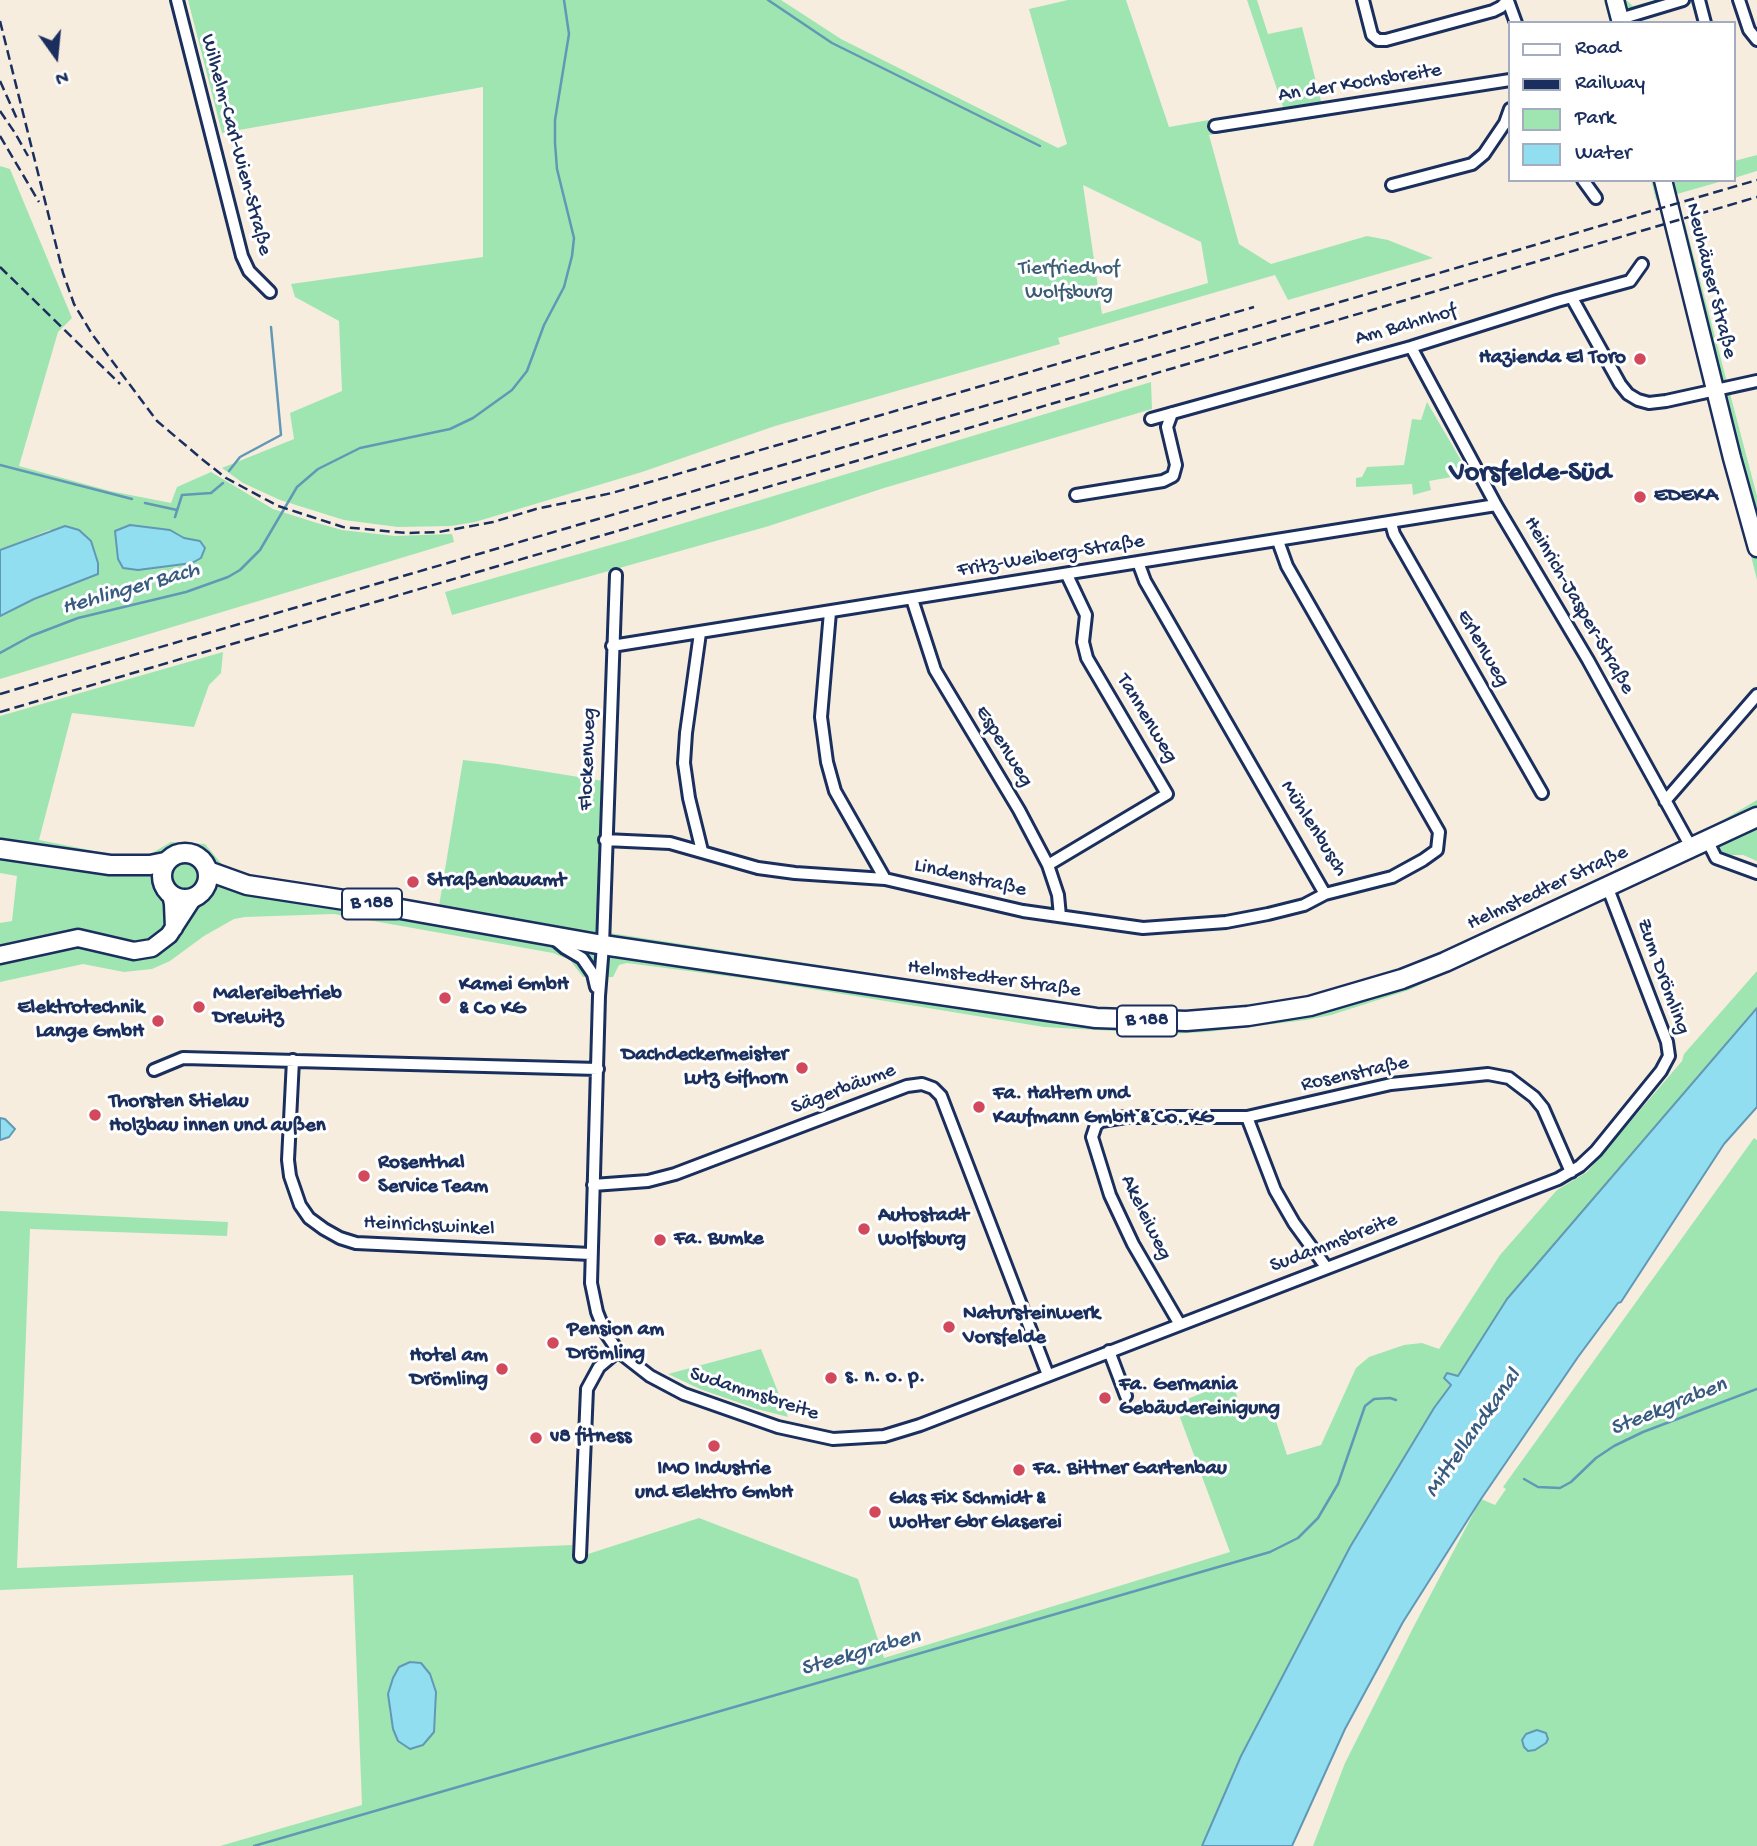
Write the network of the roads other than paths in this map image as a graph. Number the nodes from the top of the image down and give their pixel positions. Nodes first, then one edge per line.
1 (177, 0) edge
2 (1363, 0) edge
3 (1508, 0) edge
4 (1615, 0) edge
5 (1683, 0) edge
6 (1699, 0) edge
7 (1740, 0) edge
8 (1515, 21) edge
9 (1620, 21) edge
10 (1704, 21) edge
11 (1757, 40) edge
12 (1508, 80) edge
13 (1508, 115) edge
14 (1215, 126) dead end
15 (1584, 182) edge
16 (1664, 182) edge
17 (1392, 185) dead end
18 (1596, 198) dead end
19 (1642, 264) dead end
20 (270, 292) dead end
21 (1572, 298) junction
22 (1411, 347) junction
23 (1757, 381) edge
24 (1716, 391) junction
25 (1172, 413) junction
26 (1151, 419) dead end
27 (1076, 495) dead end
28 (1496, 505) junction
29 (1391, 523) junction
30 (1278, 541) junction
31 (1757, 548) edge
32 (1138, 562) junction
33 (616, 575) dead end
34 (1067, 575) junction
35 (912, 599) junction
36 (830, 612) junction
37 (700, 633) junction
38 (612, 646) junction
39 (1757, 695) edge
40 (1542, 793) dead end
41 (1665, 801) junction
42 (1757, 817) edge
43 (605, 840) junction
44 (1699, 844) junction
45 (0, 849) edge
46 (702, 850) junction
47 (165, 862) junction
48 (110, 865) junction
49 (1048, 865) junction
50 (208, 871) junction
51 (1757, 873) edge
52 (885, 879) junction
53 (247, 885) junction
54 (1607, 887) junction
55 (166, 888) junction
56 (198, 894) junction
57 (1325, 894) junction
58 (1060, 916) junction
59 (174, 928) junction
60 (552, 937) junction
61 (603, 946) junction
62 (0, 955) edge
63 (598, 996) junction
64 (293, 1060) junction
65 (598, 1069) junction
66 (154, 1070) dead end
67 (1247, 1117) junction
68 (1096, 1125) joint
69 (1571, 1172) junction
70 (593, 1185) junction
71 (591, 1254) junction
72 (1326, 1267) junction
73 (1179, 1323) junction
74 (618, 1351) junction
75 (1109, 1351) junction
76 (1048, 1375) junction
77 (1126, 1396) dead end
78 (580, 1556) dead end

1 - 20 street, Wilhelm-Carl-Wien-Straße
2 - 3 street
3 - 8 street
4 - 9 main road
5 - 9 street
6 - 10 street
7 - 11 street
12 - 14 street, An der Kochsbreite
13 - 17 street
15 - 18 street
16 - 24 main road, Neuhäuser Straße
19 - 21 street, Am Bahnhof
21 - 22 street, Am Bahnhof
21 - 24 street, Neuhäuser Straße
22 - 25 street, Am Bahnhof
22 - 28 street, Heinrich-Jasper-Straße
23 - 24 street
24 - 31 main road, Neuhäuser Straße
25 - 26 street, Am Bahnhof
25 - 27 street
28 - 29 street, Fritz-Weiberg-Straße
28 - 41 street, Heinrich-Jasper-Straße
29 - 30 street, Fritz-Weiberg-Straße
29 - 40 street, Erlenweg
30 - 32 street, Fritz-Weiberg-Straße
30 - 57 street, Mühlenbusch
32 - 34 street, Fritz-Weiberg-Straße
32 - 57 street, Mühlenbusch
33 - 38 street, Flockenweg
34 - 35 street, Fritz-Weiberg-Straße
34 - 49 street, Tannenweg
35 - 36 street, Fritz-Weiberg-Straße
35 - 49 street, Espenweg
36 - 37 street, Fritz-Weiberg-Straße
36 - 52 street
37 - 38 street, Fritz-Weiberg-Straße
37 - 46 street
38 - 43 street, Flockenweg
39 - 41 street
41 - 44 street, Heinrich-Jasper-Straße
42 - 44 main road, Helmstedter Straße / B 188
43 - 46 street, Lindenstraße
43 - 61 street, Flockenweg
44 - 51 street
44 - 54 main road, Helmstedter Straße / B 188
45 - 48 main road
46 - 52 street, Lindenstraße
47 - 48 main road
47 - 50 main road
47 - 55 main road
48 - 55 main road
49 - 58 street, Espenweg
50 - 53 main road, Helmstedter Straße / B 188
50 - 56 main road
52 - 58 street, Lindenstraße
53 - 56 main road, Helmstedter Straße / B 188
53 - 60 main road, Helmstedter Straße / B 188
54 - 61 main road, Helmstedter Straße / B 188
54 - 69 street, Zum Drömling
55 - 56 main road
55 - 59 main road
56 - 59 main road
57 - 58 street, Lindenstraße
59 - 62 main road
60 - 61 main road, Helmstedter Straße / B 188
60 - 63 street, Sudammsbreite
61 - 63 street, Sudammsbreite
63 - 65 street, Sudammsbreite
64 - 65 street
64 - 66 street
64 - 71 street, Heinrichswinkel
65 - 70 street, Sudammsbreite
67 - 68 street, Rosenstraße
67 - 69 street, Rosenstraße
67 - 72 street
68 - 73 street, Akeleiweg
69 - 72 street, Sudammsbreite
70 - 71 street, Sudammsbreite
70 - 76 street, Sägerbäume
71 - 74 street, Sudammsbreite
72 - 73 street, Sudammsbreite
73 - 75 street, Sudammsbreite
74 - 76 street, Sudammsbreite
74 - 78 street
75 - 76 street, Sudammsbreite
75 - 77 street

